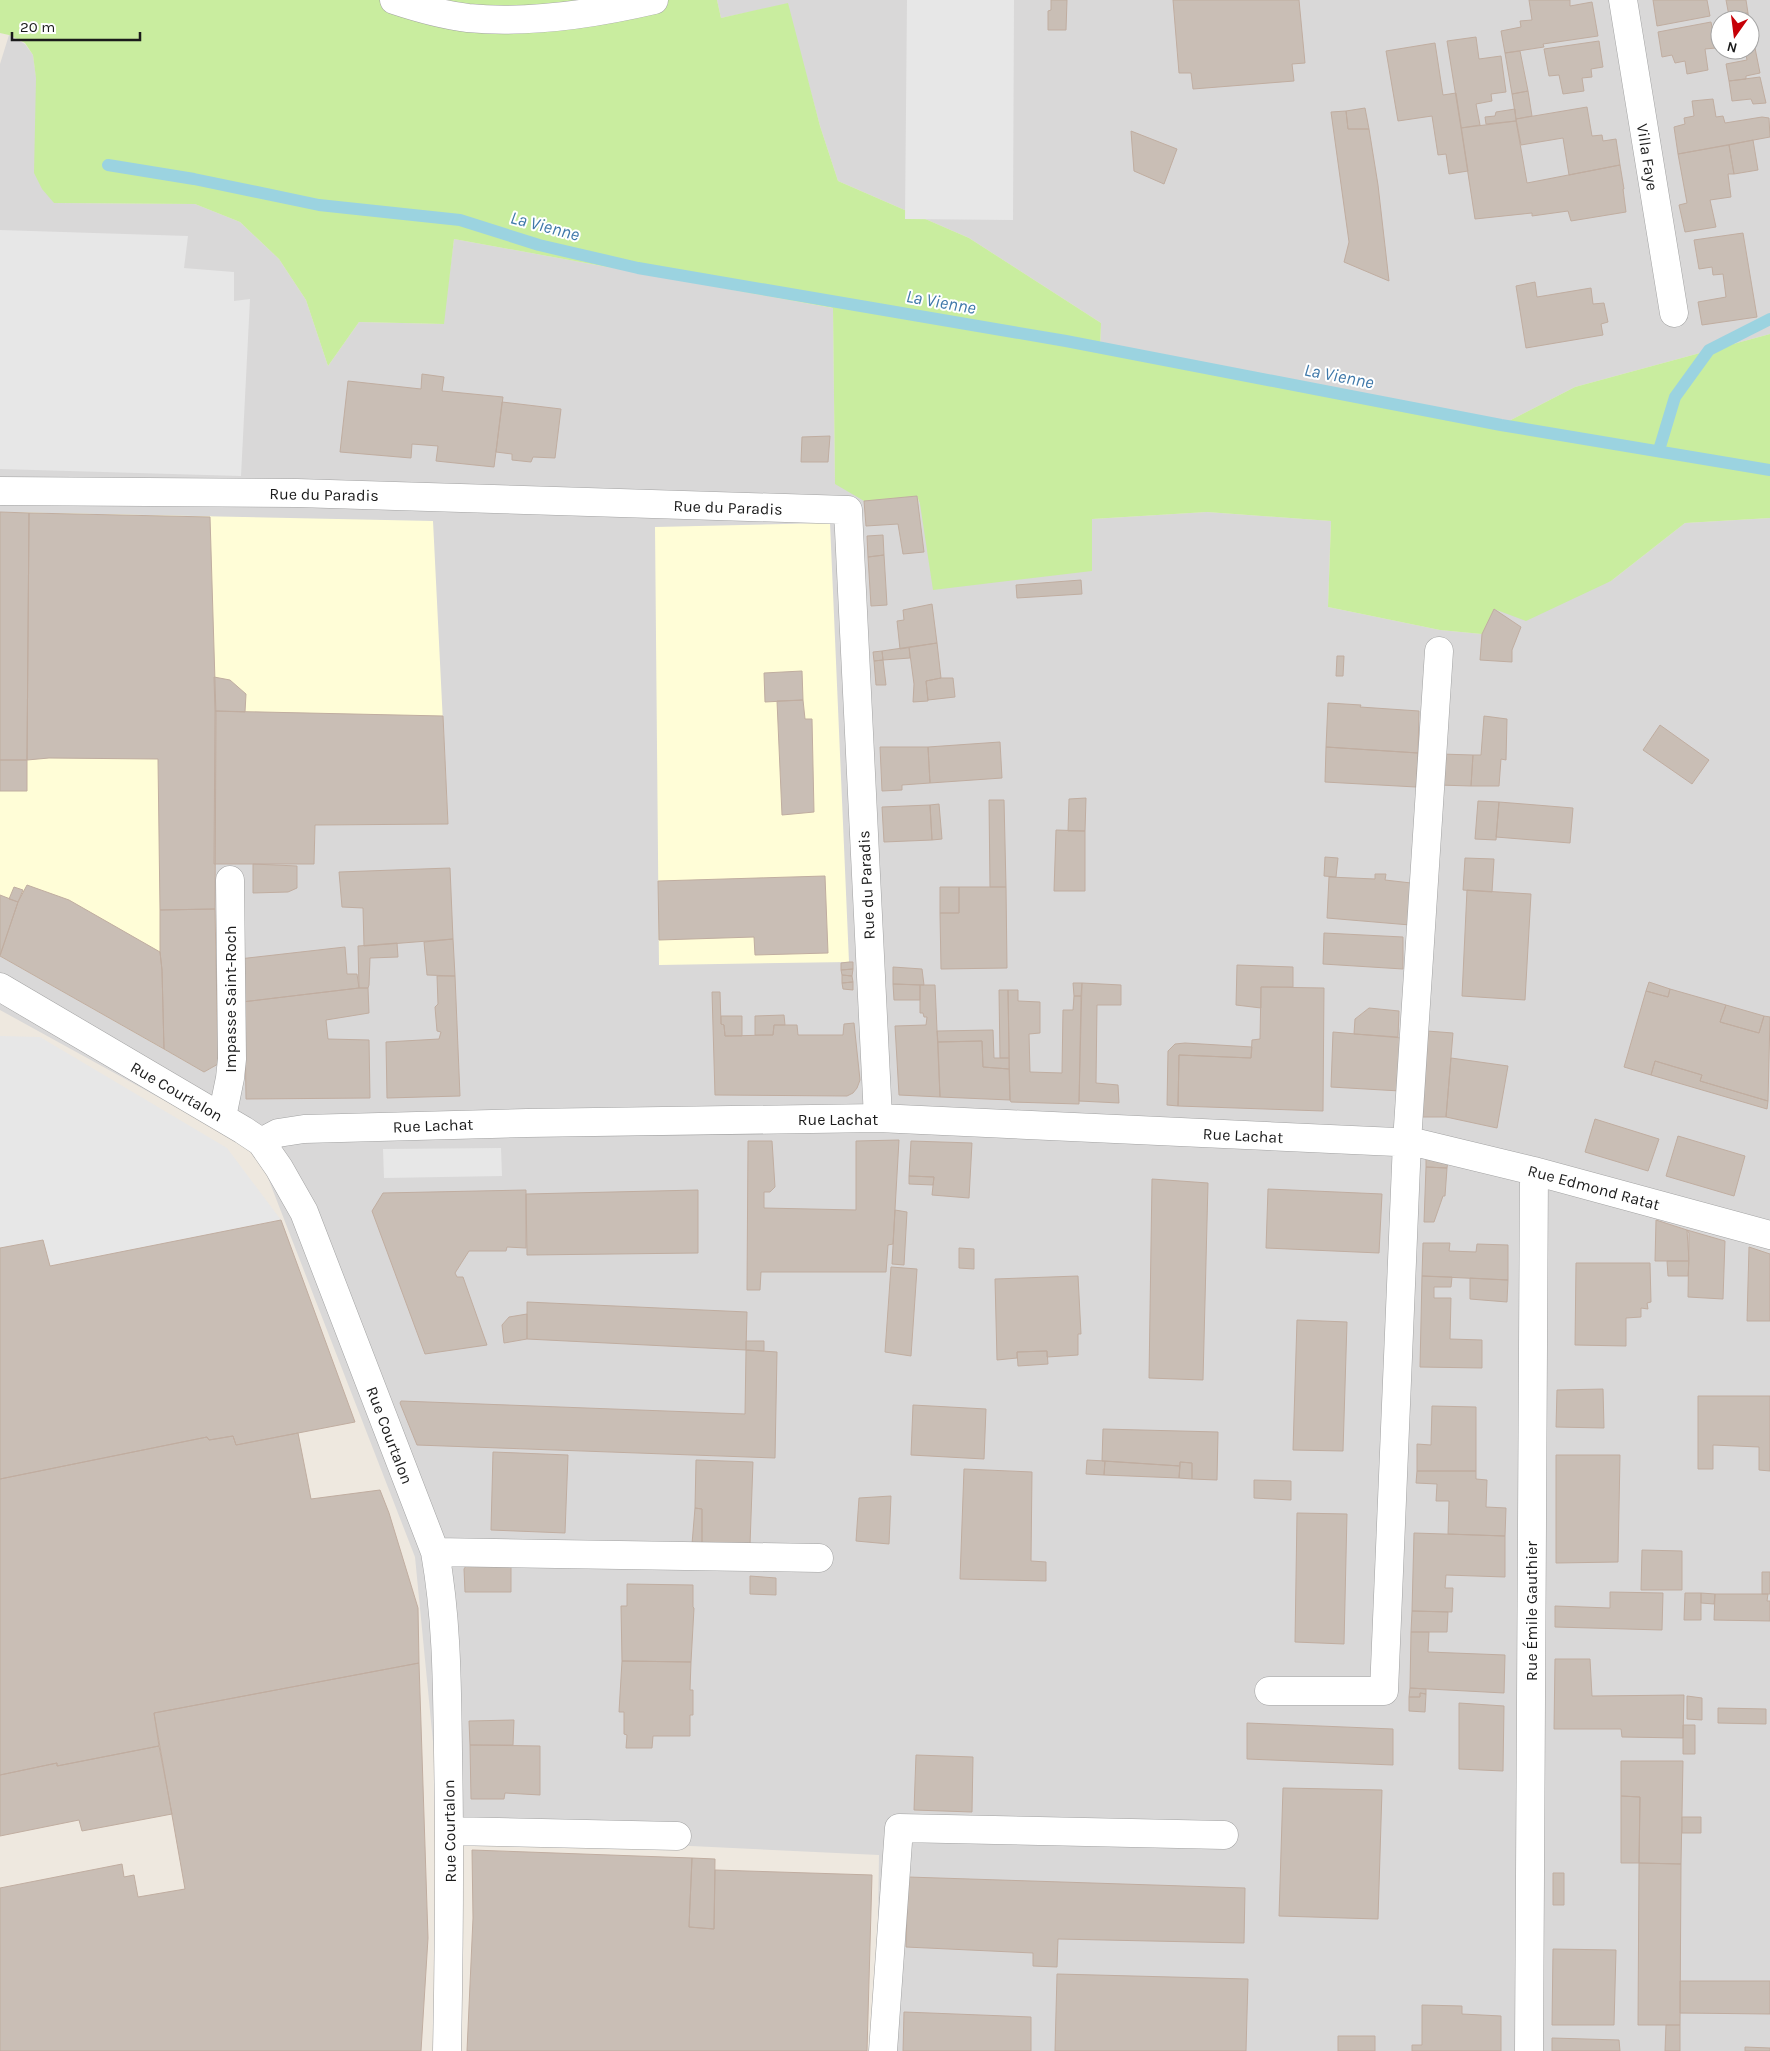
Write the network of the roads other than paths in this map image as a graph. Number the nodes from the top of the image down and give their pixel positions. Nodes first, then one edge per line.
1 (394, 0) edge
2 (654, 0) edge
3 (1623, 0) edge
4 (1674, 313) dead end
5 (0, 490) edge
6 (1439, 650) dead end
7 (230, 880) dead end
8 (0, 987) edge
9 (222, 1117) junction
10 (878, 1118) junction
11 (261, 1142) junction
12 (1412, 1143) junction
13 (1534, 1171) junction
14 (1770, 1235) edge
15 (435, 1552) junction
16 (819, 1558) dead end
17 (1269, 1691) dead end
18 (450, 1831) junction
19 (1224, 1835) dead end
20 (678, 1836) dead end
21 (446, 2051) edge
22 (884, 2051) edge
23 (1529, 2051) edge

1 - 2 street
3 - 4 street, Villa Faye
5 - 10 street, Rue du Paradis
6 - 12 street
7 - 9 street, Impasse Saint-Roch
8 - 9 street, Rue Courtalon
9 - 11 street, Rue Courtalon
10 - 11 street, Rue Lachat
10 - 12 street, Rue Lachat
11 - 15 street, Rue Courtalon
12 - 13 street, Rue Edmond Ratat
12 - 17 street
13 - 14 street, Rue Edmond Ratat
13 - 23 street, Rue Émile Gauthier
15 - 16 street
15 - 18 street, Rue Courtalon
18 - 20 street
18 - 21 street, Rue Courtalon
19 - 22 street

